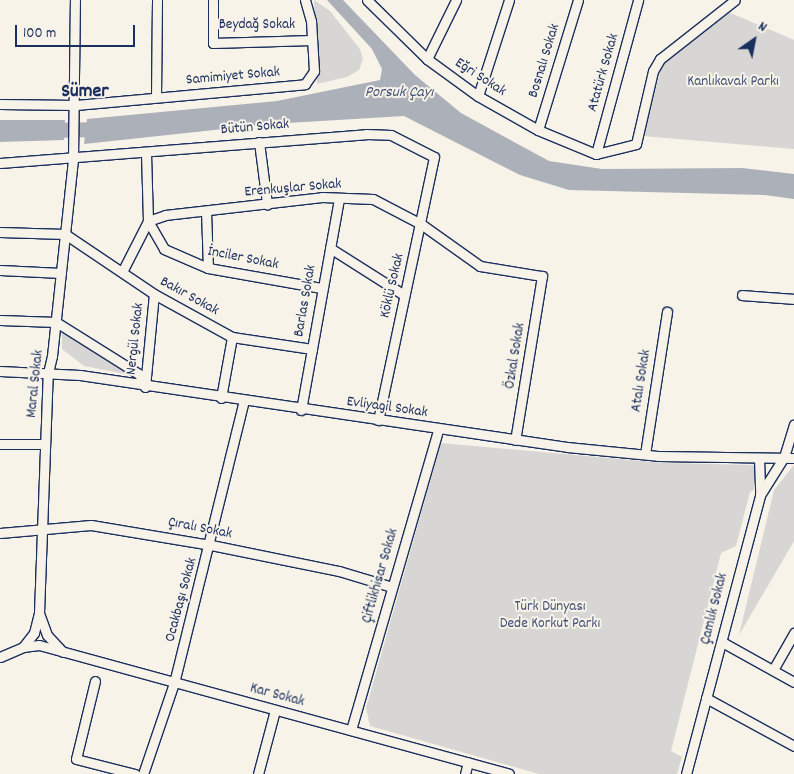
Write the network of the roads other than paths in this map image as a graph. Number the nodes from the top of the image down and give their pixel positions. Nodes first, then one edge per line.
1 (76, 0) edge
2 (157, 0) edge
3 (213, 0) edge
4 (305, 0) edge
5 (367, 0) edge
6 (456, 0) edge
7 (509, 0) edge
8 (578, 0) edge
9 (638, 0) edge
10 (735, 0) edge
11 (312, 40) junction
12 (427, 59) junction
13 (478, 96) junction
14 (156, 97) junction
15 (0, 104) edge
16 (76, 105) junction
17 (538, 130) junction
18 (259, 142) junction
19 (146, 152) junction
20 (596, 154) junction
21 (434, 157) joint
22 (73, 159) junction
23 (0, 162) edge
24 (339, 198) junction
25 (267, 204) junction
26 (206, 211) junction
27 (148, 221) junction
28 (421, 224) junction
29 (0, 232) edge
30 (65, 234) junction
31 (330, 248) junction
32 (208, 268) junction
33 (0, 270) edge
34 (122, 272) junction
35 (62, 273) junction
36 (542, 276) joint
37 (321, 288) junction
38 (154, 294) junction
39 (404, 295) junction
40 (742, 295) dead end
41 (794, 299) edge
42 (667, 312) dead end
43 (0, 320) edge
44 (56, 322) junction
45 (232, 337) junction
46 (312, 348) junction
47 (0, 371) edge
48 (48, 373) junction
49 (144, 387) junction
50 (221, 398) junction
51 (244, 402) junction
52 (301, 410) junction
53 (378, 420) junction
54 (794, 424) edge
55 (438, 430) junction
56 (515, 440) junction
57 (0, 444) edge
58 (44, 444) junction
59 (645, 454) junction
60 (784, 457) junction
61 (759, 458) junction
62 (794, 458) edge
63 (760, 495) junction
64 (43, 529) junction
65 (0, 533) edge
66 (211, 544) junction
67 (392, 587) junction
68 (39, 613) junction
69 (794, 633) edge
70 (722, 642) junction
71 (23, 647) junction
72 (63, 652) junction
73 (0, 657) edge
74 (774, 670) junction
75 (95, 681) dead end
76 (174, 682) junction
77 (794, 682) edge
78 (706, 698) junction
79 (275, 710) junction
80 (351, 730) junction
81 (794, 746) edge
82 (468, 762) junction
83 (135, 774) edge
84 (143, 774) edge
85 (258, 774) edge
86 (465, 774) edge
87 (509, 774) edge
88 (686, 774) edge

1 - 16 street, Maral Sokak
2 - 14 street
3 - 11 street, Beydağ Sokak
4 - 11 street, Samimiyet Sokak
5 - 12 street, Eğri Sokak
6 - 12 street
7 - 13 street
8 - 17 street, Bosnalı Sokak
9 - 20 street, Atatürk Sokak
10 - 20 street
11 - 14 street, Samimiyet Sokak
12 - 13 street, Eğri Sokak
13 - 17 street, Eğri Sokak
14 - 16 street, Samimiyet Sokak
15 - 16 street, Samimiyet Sokak
16 - 22 street, Maral Sokak
17 - 20 street, Eğri Sokak
18 - 19 street, Bütün Sokak
18 - 21 street, Bütün Sokak
18 - 25 street
19 - 22 street, Bütün Sokak
19 - 27 street
21 - 28 street, Köklü Sokak
22 - 23 street, Bütün Sokak
22 - 30 street, Maral Sokak
24 - 25 street, Erenkuşlar Sokak
24 - 28 street, Erenkuşlar Sokak
24 - 31 street, Barlas Sokak
25 - 26 street, Erenkuşlar Sokak
26 - 27 street, Erenkuşlar Sokak
26 - 32 street
27 - 32 street, İnciler Sokak
27 - 34 street
28 - 36 street, Erenkuşlar Sokak
28 - 39 street, Köklü Sokak
29 - 30 street
30 - 34 street, Bakır Sokak
30 - 35 street, Maral Sokak
31 - 37 street, Barlas Sokak
31 - 39 street
32 - 37 street, İnciler Sokak
33 - 35 street
34 - 38 street, Bakır Sokak
35 - 44 street, Maral Sokak
36 - 56 street, Özkal Sokak
37 - 46 street, Barlas Sokak
38 - 45 street, Bakır Sokak
38 - 49 street, Nergül Sokak
39 - 53 street, Köklü Sokak
40 - 41 street
42 - 59 street, Atalı Sokak
43 - 44 street
44 - 48 street, Maral Sokak
44 - 49 street
45 - 46 street, Bakır Sokak
45 - 50 street
46 - 52 street, Barlas Sokak
47 - 48 street, Evliyagil Sokak
48 - 49 street, Evliyagil Sokak
48 - 58 street, Maral Sokak
49 - 50 street, Evliyagil Sokak
50 - 51 street, Evliyagil Sokak
51 - 52 street, Evliyagil Sokak
51 - 66 street, Ocakbaşı Sokak
52 - 53 street, Evliyagil Sokak
53 - 55 street, Evliyagil Sokak
54 - 60 street, Çamlık Sokak
55 - 56 street, Evliyagil Sokak
55 - 67 street, Çiftlikhisar Sokak
56 - 59 street, Evliyagil Sokak
57 - 58 street
58 - 64 street, Maral Sokak
59 - 61 street, Evliyagil Sokak
60 - 61 street, Evliyagil Sokak
60 - 62 street, Evliyagil Sokak
60 - 63 street, Çamlık Sokak
61 - 63 street
63 - 70 street, Çamlık Sokak
64 - 65 street, Çıralı Sokak
64 - 66 street, Çıralı Sokak
64 - 68 street, Maral Sokak
66 - 67 street, Çıralı Sokak
66 - 76 street, Ocakbaşı Sokak
67 - 80 street, Çiftlikhisar Sokak
68 - 71 street
68 - 72 street
69 - 74 street
70 - 74 street
70 - 78 street, Çamlık Sokak
71 - 72 street, Kar Sokak
71 - 73 street
72 - 76 street, Kar Sokak
74 - 77 street
75 - 83 street
76 - 79 street, Kar Sokak
76 - 84 street, Ocakbaşı Sokak
78 - 81 street
78 - 88 street, Çamlık Sokak
79 - 80 street, Kar Sokak
79 - 85 street
80 - 82 street, Kar Sokak
82 - 86 street
82 - 87 street, Kar Sokak

